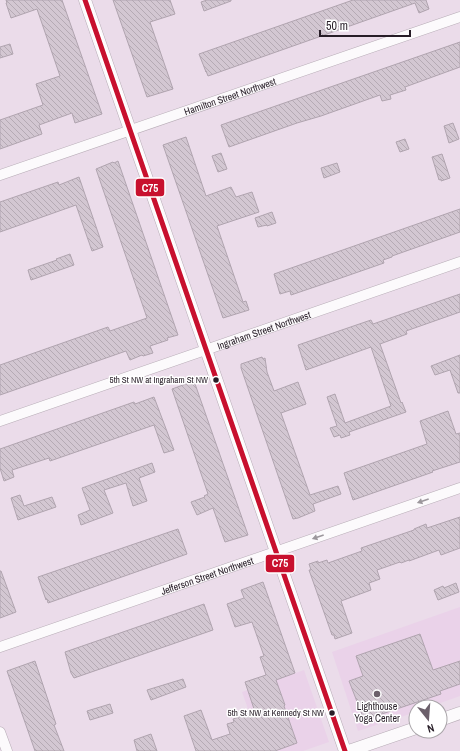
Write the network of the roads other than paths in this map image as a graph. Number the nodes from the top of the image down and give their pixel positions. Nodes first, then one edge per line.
1 (86, 0) edge
2 (460, 17) edge
3 (130, 130) junction
4 (0, 175) edge
5 (460, 262) edge
6 (206, 350) junction
7 (0, 422) edge
8 (460, 488) edge
9 (276, 551) junction
10 (0, 647) edge
11 (460, 713) edge
12 (448, 717) edge
13 (408, 731) edge
14 (0, 732) edge
15 (7, 751) edge
16 (345, 751) edge
17 (349, 751) edge

1 - 3 street
2 - 3 street, Hamilton Street Northwest
3 - 4 street, Hamilton Street Northwest
3 - 6 street
5 - 6 street, Ingraham Street Northwest
6 - 7 street, Ingraham Street Northwest
6 - 9 street
8 -> 9 street, Jefferson Street Northwest
9 - 10 street, Jefferson Street Northwest
9 - 16 street
11 - 12 street
13 - 17 street
14 - 15 street

